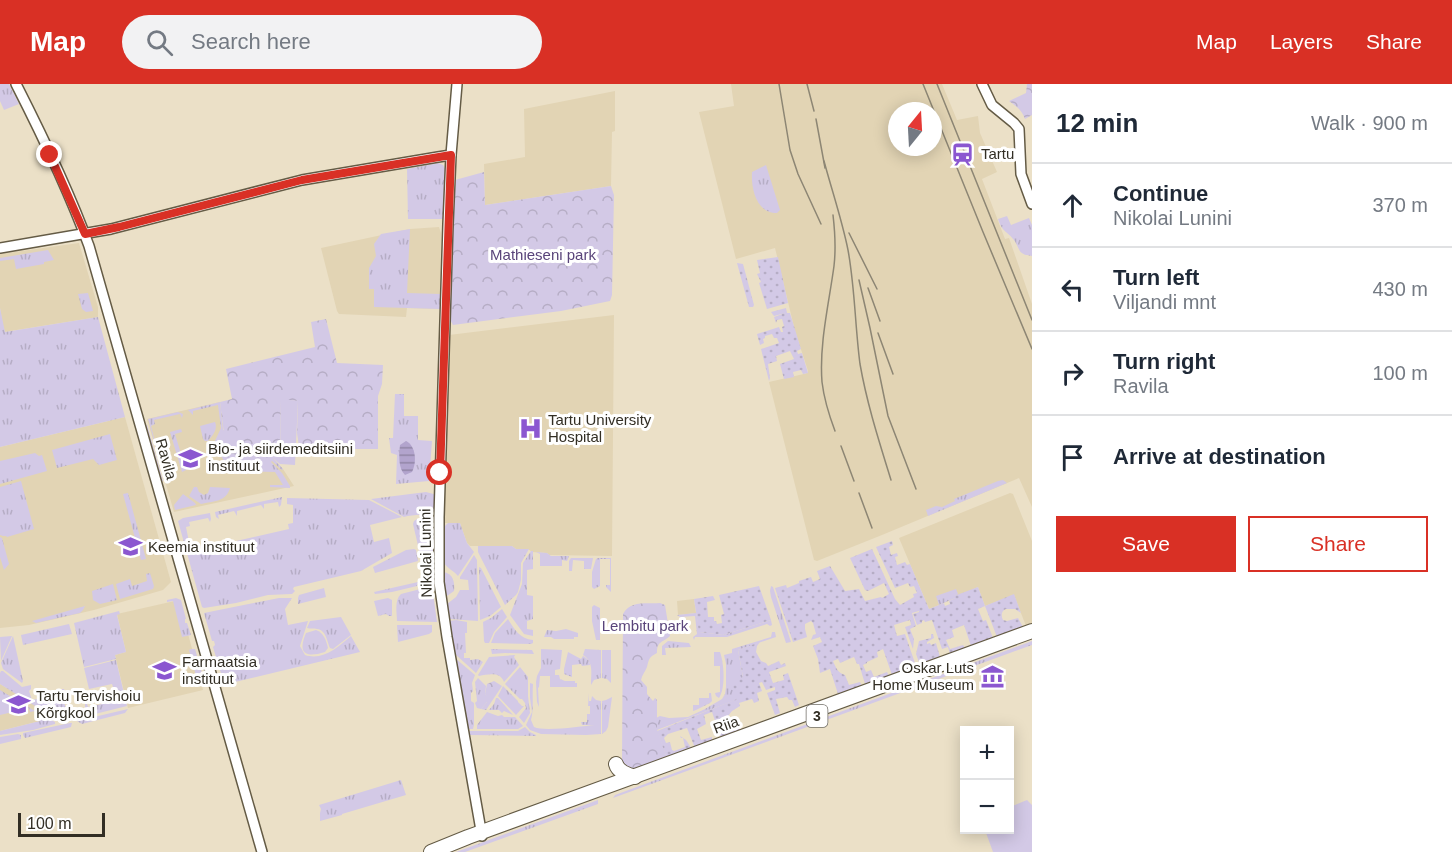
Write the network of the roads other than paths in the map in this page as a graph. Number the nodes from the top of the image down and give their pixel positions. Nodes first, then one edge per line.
1 (16, 84) edge
2 (457, 84) edge
3 (982, 84) edge
4 (451, 155) junction
5 (1032, 204) edge
6 (85, 234) junction
7 (0, 248) edge
8 (1032, 631) edge
9 (1032, 638) edge
10 (616, 764) dead end
11 (635, 777) junction
12 (482, 835) junction
13 (262, 852) edge
14 (431, 852) edge
15 (447, 852) edge

1 - 6 street, Ravila
2 - 4 street, Nikolai Lunini
3 - 5 street
4 - 6 street
4 - 12 street, Nikolai Lunini
6 - 7 street
6 - 13 street, Ravila
8 - 11 highway, Riia / 3
9 - 12 highway, Riia / 3
10 - 11 highway
11 - 12 highway, Riia / 3
12 - 14 highway, Riia / 3
12 - 15 highway, Riia / 3

